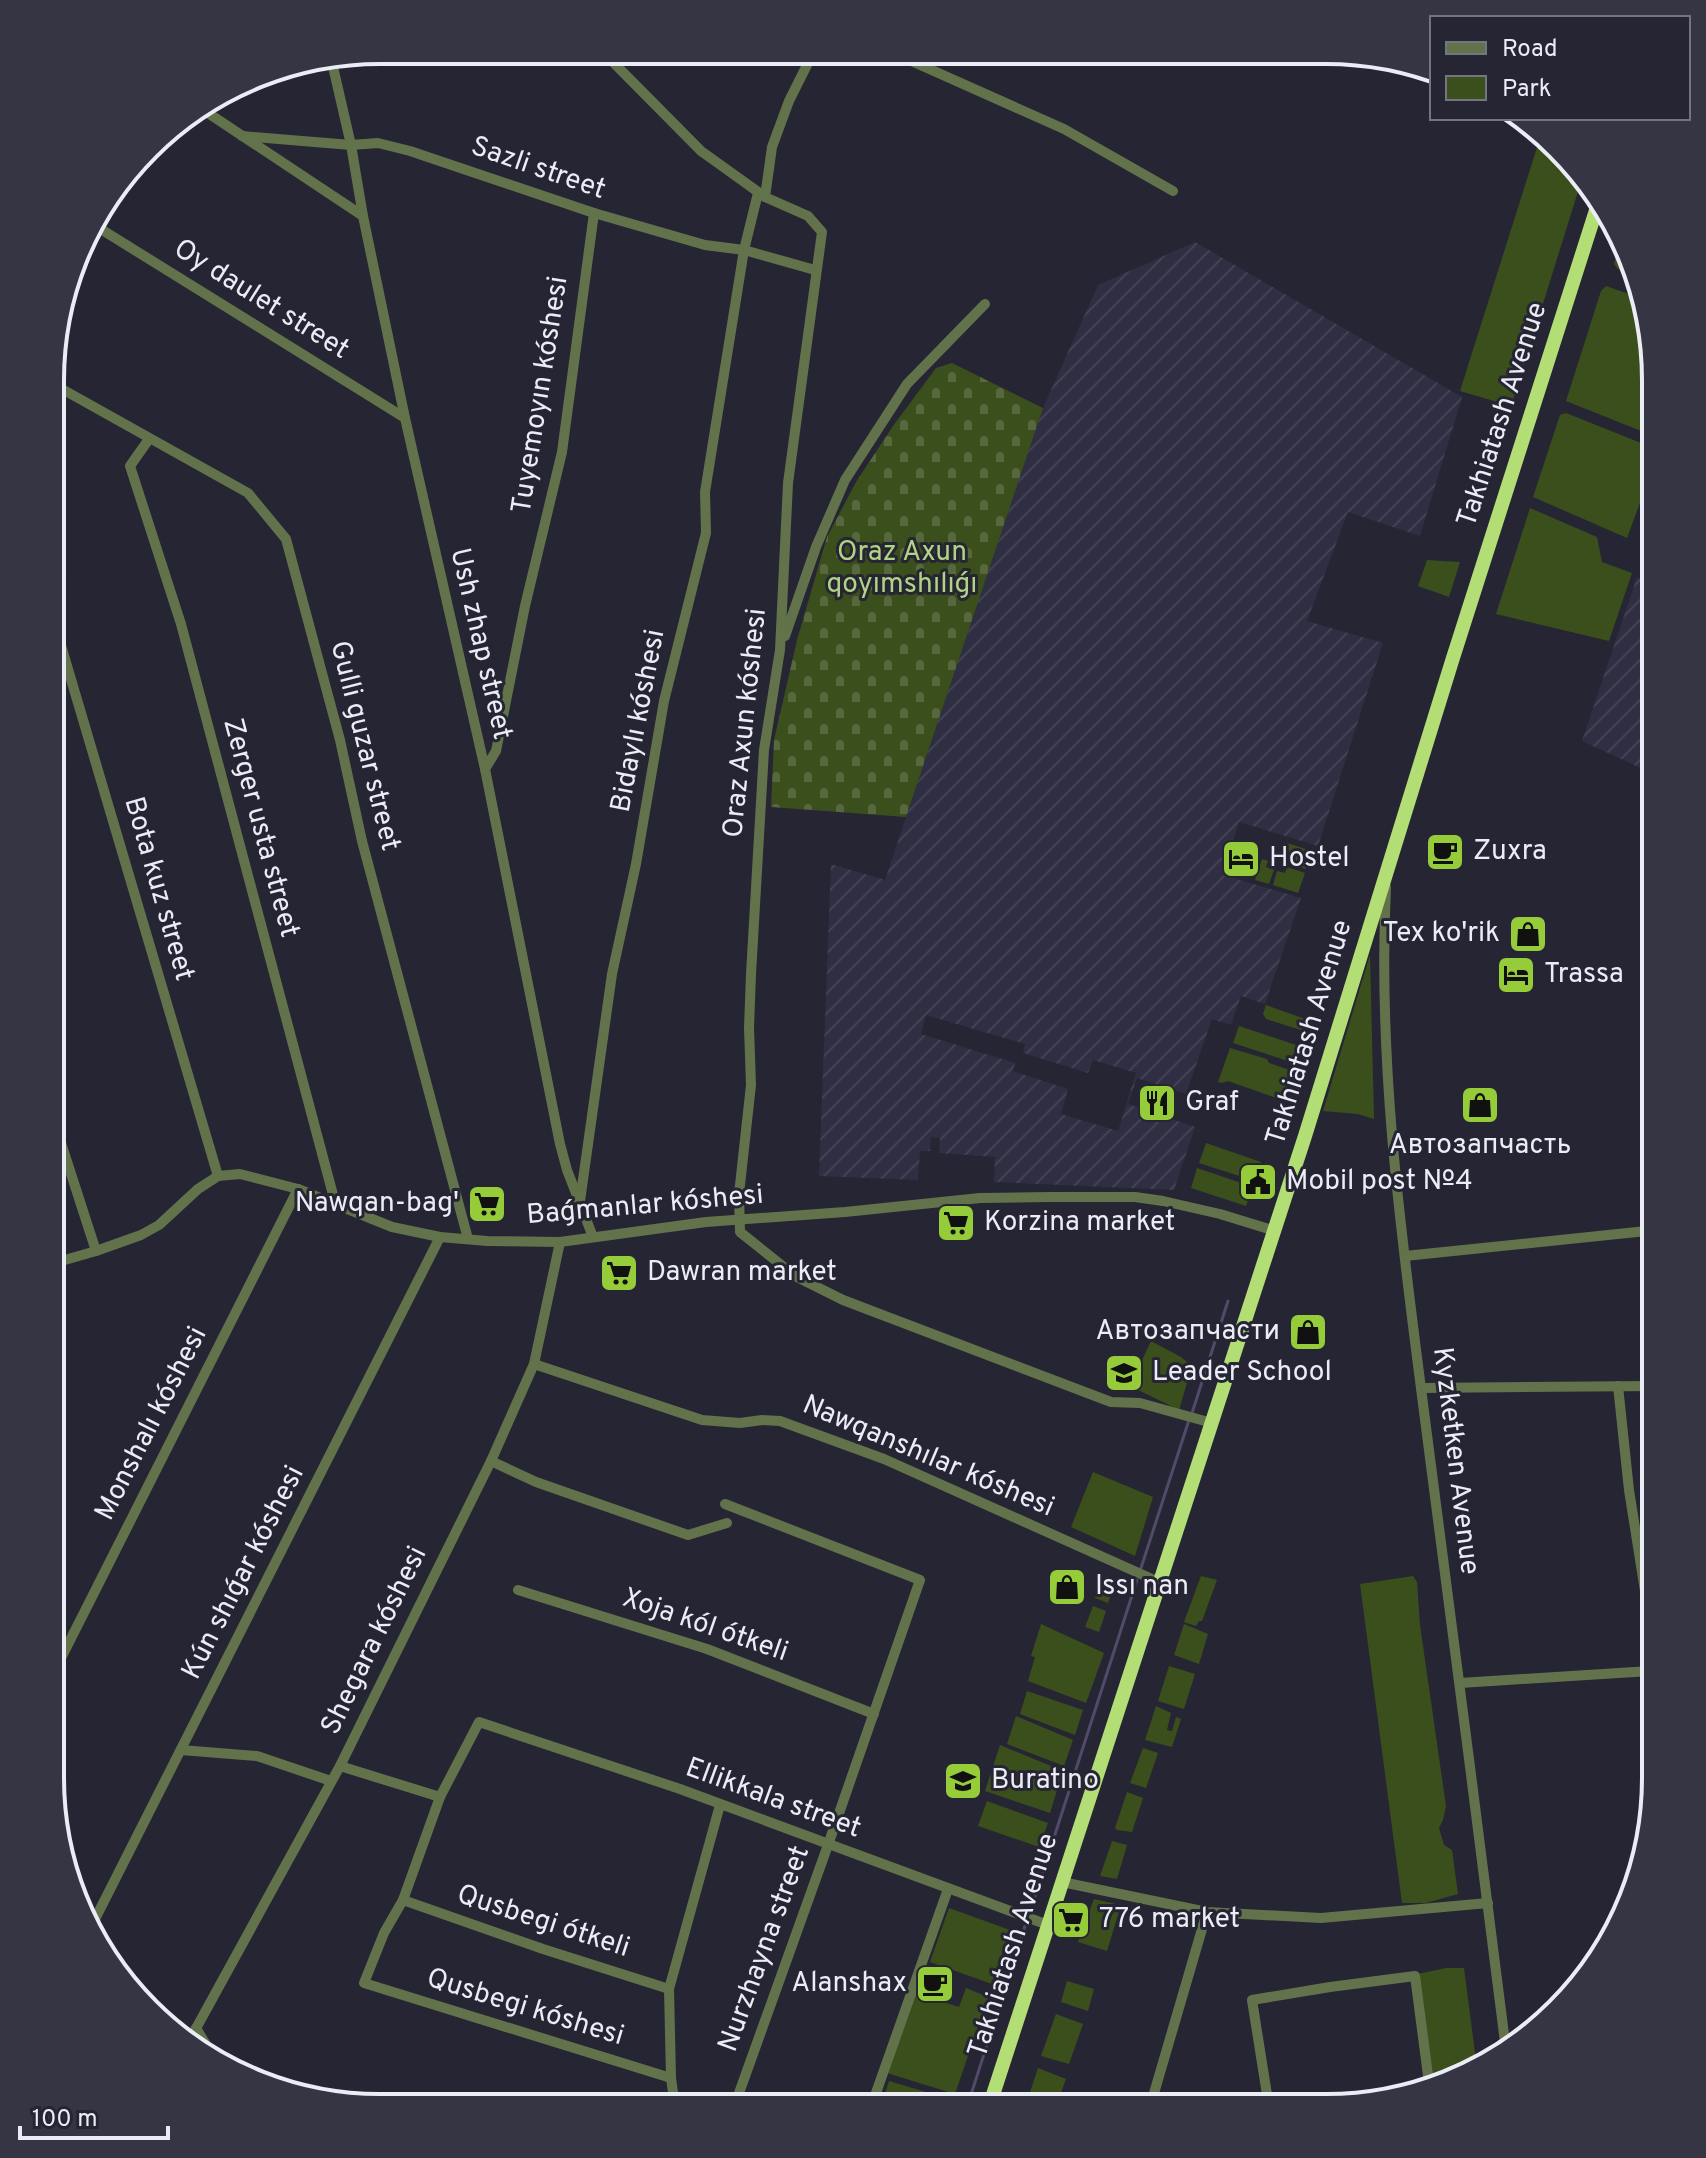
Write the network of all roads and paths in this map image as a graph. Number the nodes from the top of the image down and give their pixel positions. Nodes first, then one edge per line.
1 (615, 64) edge
2 (808, 64) edge
3 (918, 64) edge
4 (333, 68) edge
5 (209, 114) edge
6 (242, 136) junction
7 (351, 145) junction
8 (1173, 191) dead end
9 (761, 195) junction
10 (594, 213) junction
11 (1595, 214) edge
12 (363, 216) junction
13 (102, 230) edge
14 (744, 250) junction
15 (815, 270) junction
16 (985, 304) dead end
17 (64, 390) edge
18 (405, 418) junction
19 (149, 439) junction
20 (780, 650) junction
21 (64, 656) edge
22 (485, 769) junction
23 (1386, 876) junction
24 (64, 1152) edge
25 (218, 1176) junction
26 (298, 1189) junction
27 (580, 1203) junction
28 (336, 1206) junction
29 (740, 1220) junction
30 (1275, 1231) junction
31 (1642, 1231) edge
32 (440, 1237) junction
33 (593, 1237) junction
34 (468, 1239) junction
35 (560, 1242) junction
36 (96, 1251) junction
37 (1405, 1256) junction
38 (64, 1260) edge
39 (534, 1364) junction
40 (1618, 1386) junction
41 (1642, 1386) edge
42 (1421, 1388) junction
43 (1212, 1423) junction
44 (491, 1461) junction
45 (725, 1504) dead end
46 (727, 1523) dead end
47 (1642, 1572) edge
48 (1161, 1583) junction
49 (518, 1590) dead end
50 (64, 1652) edge
51 (1642, 1672) edge
52 (1460, 1683) junction
53 (874, 1714) junction
54 (181, 1750) junction
55 (340, 1766) junction
56 (331, 1781) junction
57 (440, 1797) junction
58 (720, 1805) junction
59 (828, 1845) junction
60 (1062, 1882) junction
61 (948, 1889) junction
62 (403, 1900) junction
63 (1488, 1903) junction
64 (1207, 1912) junction
65 (96, 1917) edge
66 (1048, 1925) junction
67 (669, 1989) junction
68 (196, 2028) junction
69 (193, 2033) edge
70 (1505, 2039) edge
71 (204, 2041) edge
72 (1428, 2077) edge
73 (671, 2078) junction
74 (673, 2094) edge
75 (739, 2094) edge
76 (876, 2094) edge
77 (993, 2094) edge
78 (1154, 2094) edge
79 (1267, 2094) edge

1 - 9 street
2 - 9 street, Bidaylı kóshesi
3 - 8 street
4 - 7 street, Ush zhap street
5 - 6 street, Sazli street
6 - 7 street, Sazli street
6 - 12 street, Sazli street
7 - 10 street, Sazli street
7 - 12 street, Ush zhap street
9 - 14 street, Bidaylı kóshesi
9 - 15 street, Oraz Axun kóshesi
10 - 14 street, Sazli street
10 - 22 street, Tuyemoyın kóshesi
11 - 23 highway, Takhiatash Avenue
12 - 18 street, Ush zhap street
13 - 18 street, Oy daulet street
14 - 15 street, Sazli street
14 - 27 street, Bidaylı kóshesi
15 - 20 street, Oraz Axun kóshesi
16 - 20 street
17 - 19 street, Gulli guzar street
18 - 22 street, Ush zhap street
19 - 28 street, Zerger usta street
19 - 34 street, Gulli guzar street
20 - 29 street, Oraz Axun kóshesi
21 - 25 street, Bota kuz street
22 - 27 street, Ush zhap street
23 - 30 highway, Takhiatash Avenue
23 - 37 street, Kyzketken Avenue
24 - 36 street
25 - 26 street, Baǵmanlar kóshesi
25 - 36 street
26 - 28 street, Baǵmanlar kóshesi
26 - 50 street, Monshalı kóshesi
27 - 33 street, Ush zhap street
28 - 32 street, Baǵmanlar kóshesi
29 - 30 street, Baǵmanlar kóshesi
29 - 33 street, Baǵmanlar kóshesi
29 - 43 street
30 - 43 highway, Takhiatash Avenue
31 - 37 street
32 - 34 street, Baǵmanlar kóshesi
32 - 54 street, Kún shıǵar kóshesi
33 - 35 street, Baǵmanlar kóshesi
34 - 35 street, Baǵmanlar kóshesi
35 - 39 street, Shegara kóshesi
36 - 38 street
37 - 42 street, Kyzketken Avenue
39 - 44 street, Shegara kóshesi
39 - 48 street, Nawqanshılar kóshesi
40 - 41 street
40 - 42 street
40 - 47 street
42 - 52 street, Kyzketken Avenue
43 - 48 highway, Takhiatash Avenue
44 - 46 street
44 - 55 street, Shegara kóshesi
45 - 53 street, Nurzhayna street
48 - 60 highway, Takhiatash Avenue
49 - 53 street, Xoja kól ótkeli
51 - 52 street
52 - 63 street, Kyzketken Avenue
53 - 59 street, Nurzhayna street
54 - 56 street
54 - 65 street, Kún shıǵar kóshesi
55 - 56 street, Shegara kóshesi
55 - 57 street
56 - 68 street, Shegara kóshesi
57 - 58 street, Ellikkala street
57 - 62 street
58 - 59 street, Ellikkala street
58 - 67 street
59 - 61 street, Ellikkala street
59 - 75 street, Nurzhayna street
60 - 64 street
60 - 66 highway, Takhiatash Avenue
61 - 66 street, Ellikkala street
61 - 76 street
62 - 67 street, Qusbegi ótkeli
62 - 73 street, Qusbegi kóshesi
63 - 64 street
63 - 70 street, Kyzketken Avenue
64 - 78 street
66 - 77 highway, Takhiatash Avenue
67 - 73 street
68 - 69 street, Shegara kóshesi
68 - 71 street
72 - 79 street
73 - 74 street

